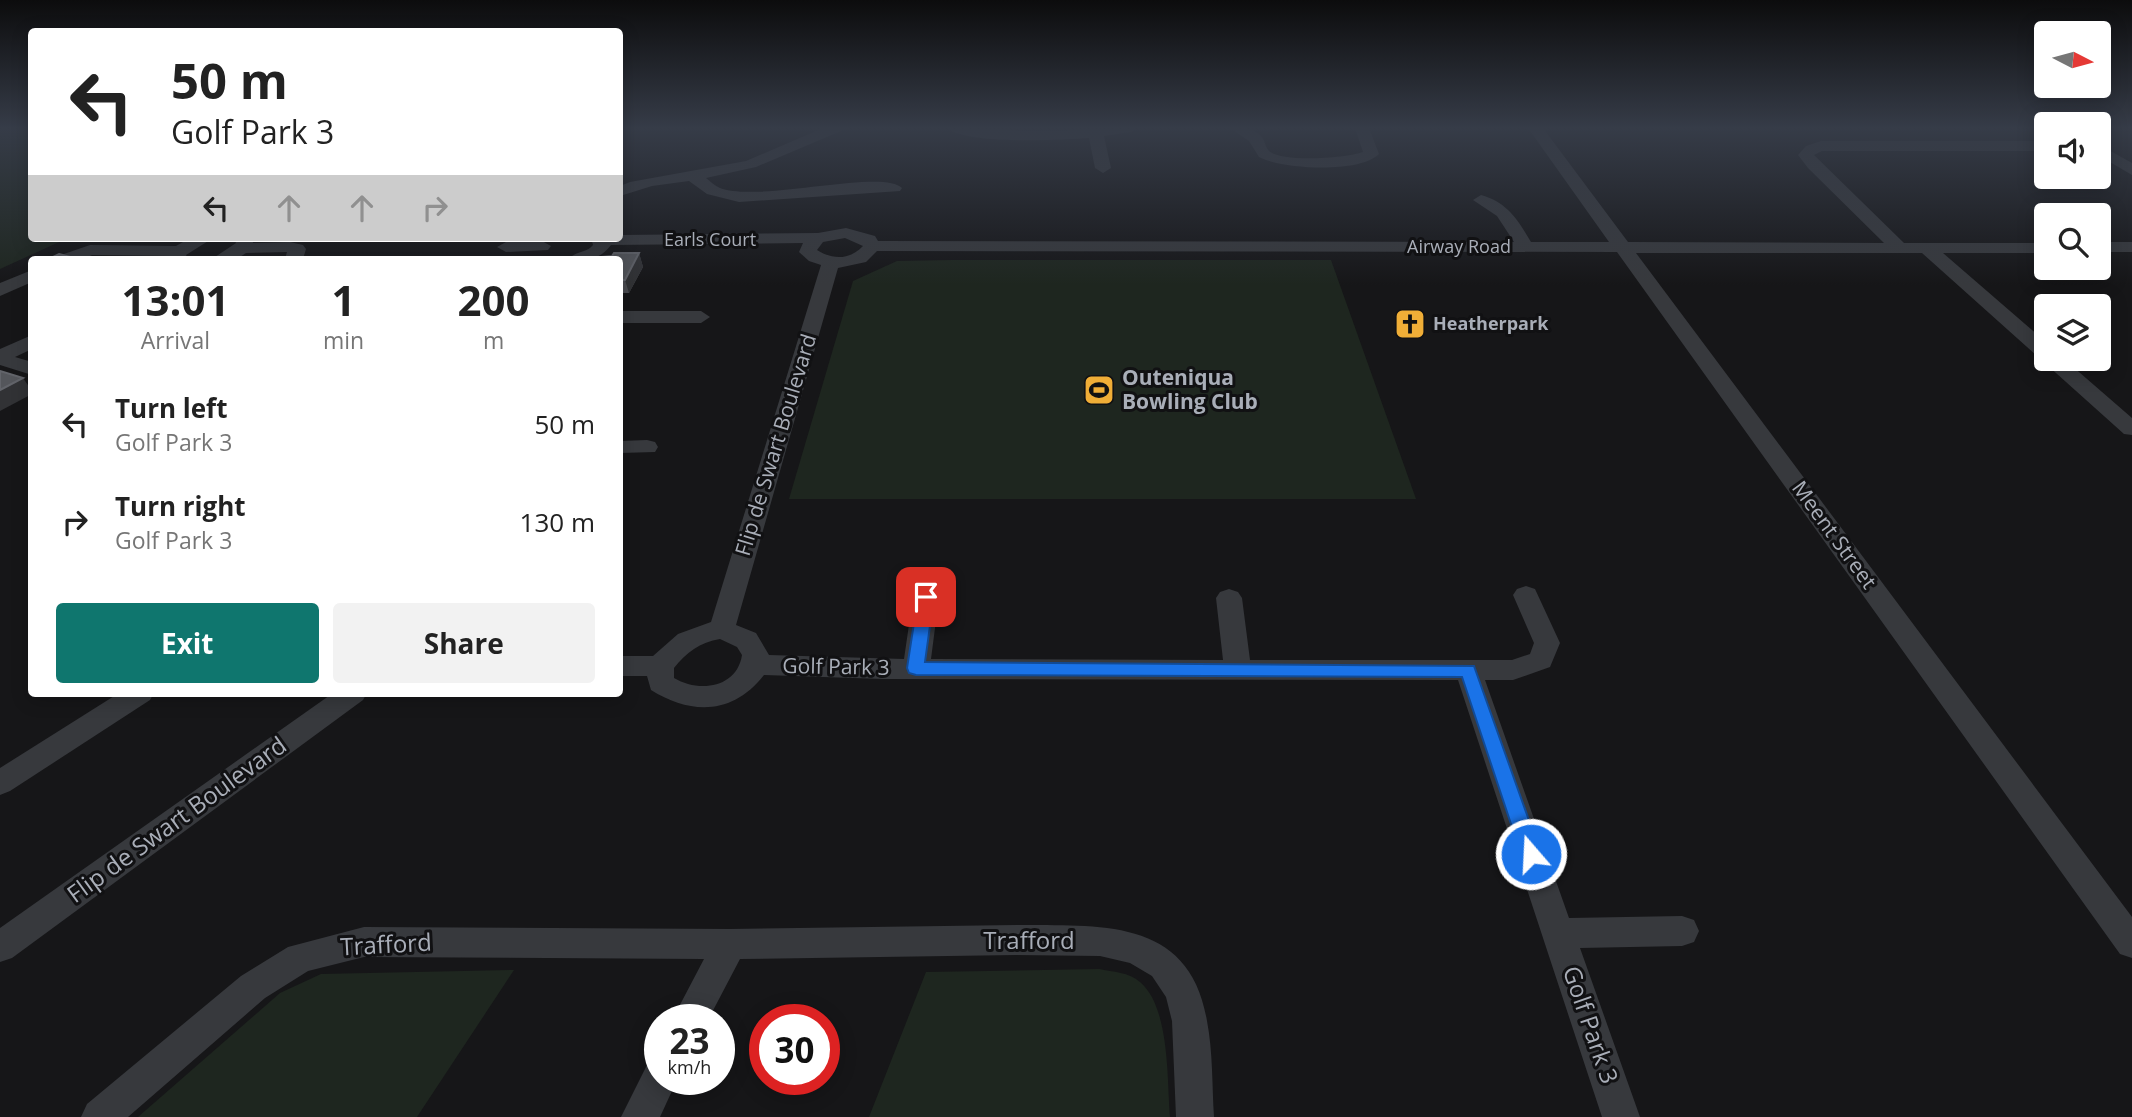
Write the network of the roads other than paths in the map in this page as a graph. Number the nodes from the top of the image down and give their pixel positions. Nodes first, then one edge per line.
1 (659, 180) edge
2 (699, 180) edge
3 (1574, 180) edge
4 (1829, 180) edge
5 (894, 188) dead end
6 (623, 190) edge
7 (1480, 201) dead end
8 (198, 242) edge
9 (243, 243) edge
10 (600, 244) edge
11 (813, 245) junction
12 (872, 246) junction
13 (506, 247) dead end
14 (1623, 247) junction
15 (2111, 247) edge
16 (2132, 247) edge
17 (548, 248) edge
18 (1526, 248) junction
19 (1900, 248) junction
20 (1927, 248) junction
21 (2034, 248) edge
22 (179, 255) edge
23 (75, 256) edge
24 (225, 256) edge
25 (295, 256) edge
26 (582, 256) edge
27 (831, 262) junction
28 (28, 277) edge
29 (0, 290) edge
30 (623, 317) edge
31 (701, 317) dead end
32 (2034, 342) edge
33 (28, 343) edge
34 (0, 358) edge
35 (28, 368) edge
36 (2066, 371) edge
37 (2132, 429) edge
38 (647, 446) dead end
39 (623, 447) edge
40 (1526, 595) dead end
41 (926, 597) dead end
42 (1229, 598) dead end
43 (722, 629) junction
44 (757, 665) junction
45 (623, 666) edge
46 (660, 666) junction
47 (916, 668) junction
48 (1238, 669) junction
49 (1468, 670) junction
50 (134, 697) edge
51 (347, 697) edge
52 (0, 783) edge
53 (1682, 931) dead end
54 (1558, 933) junction
55 (2132, 943) edge
56 (730, 944) junction
57 (0, 947) edge
58 (698, 1004) edge
59 (651, 1095) edge
60 (100, 1117) edge
61 (640, 1117) edge
62 (1195, 1117) edge
63 (1621, 1117) edge

1 - 6 street
2 - 5 street
3 - 14 street, Meent Street
4 - 19 street
7 - 18 street
8 - 22 street
9 - 24 street
9 - 25 street
10 - 11 street, Earls Court
10 - 26 street
11 - 12 street, Earls Court
11 - 27 street
12 - 18 street, Airway Road
12 - 27 street
13 - 17 street
14 - 18 street, Airway Road
14 - 19 street, Airway Road
14 - 55 street, Meent Street
15 - 16 street
19 - 20 street, Airway Road
20 - 21 street, Airway Road
20 - 32 street
22 - 23 street
27 - 43 street, Flip de Swart Boulevard
28 - 29 street
30 - 31 street
33 - 34 street
34 - 35 street
36 - 37 street
38 - 39 street
40 - 49 street, Golf Park 3
41 - 47 street, Golf Park 3
42 - 48 street
43 - 44 street
43 - 46 street
44 - 46 street
44 - 47 street, Golf Park 3
45 - 46 street
47 - 48 street, Golf Park 3
48 - 49 street, Golf Park 3
49 - 54 street, Golf Park 3
50 - 52 street
51 - 57 street, Flip de Swart Boulevard
53 - 54 street, Golf Park 3
54 - 63 street, Golf Park 3
56 - 58 street
56 - 60 street, Trafford
56 - 62 street, Trafford
59 - 61 street

